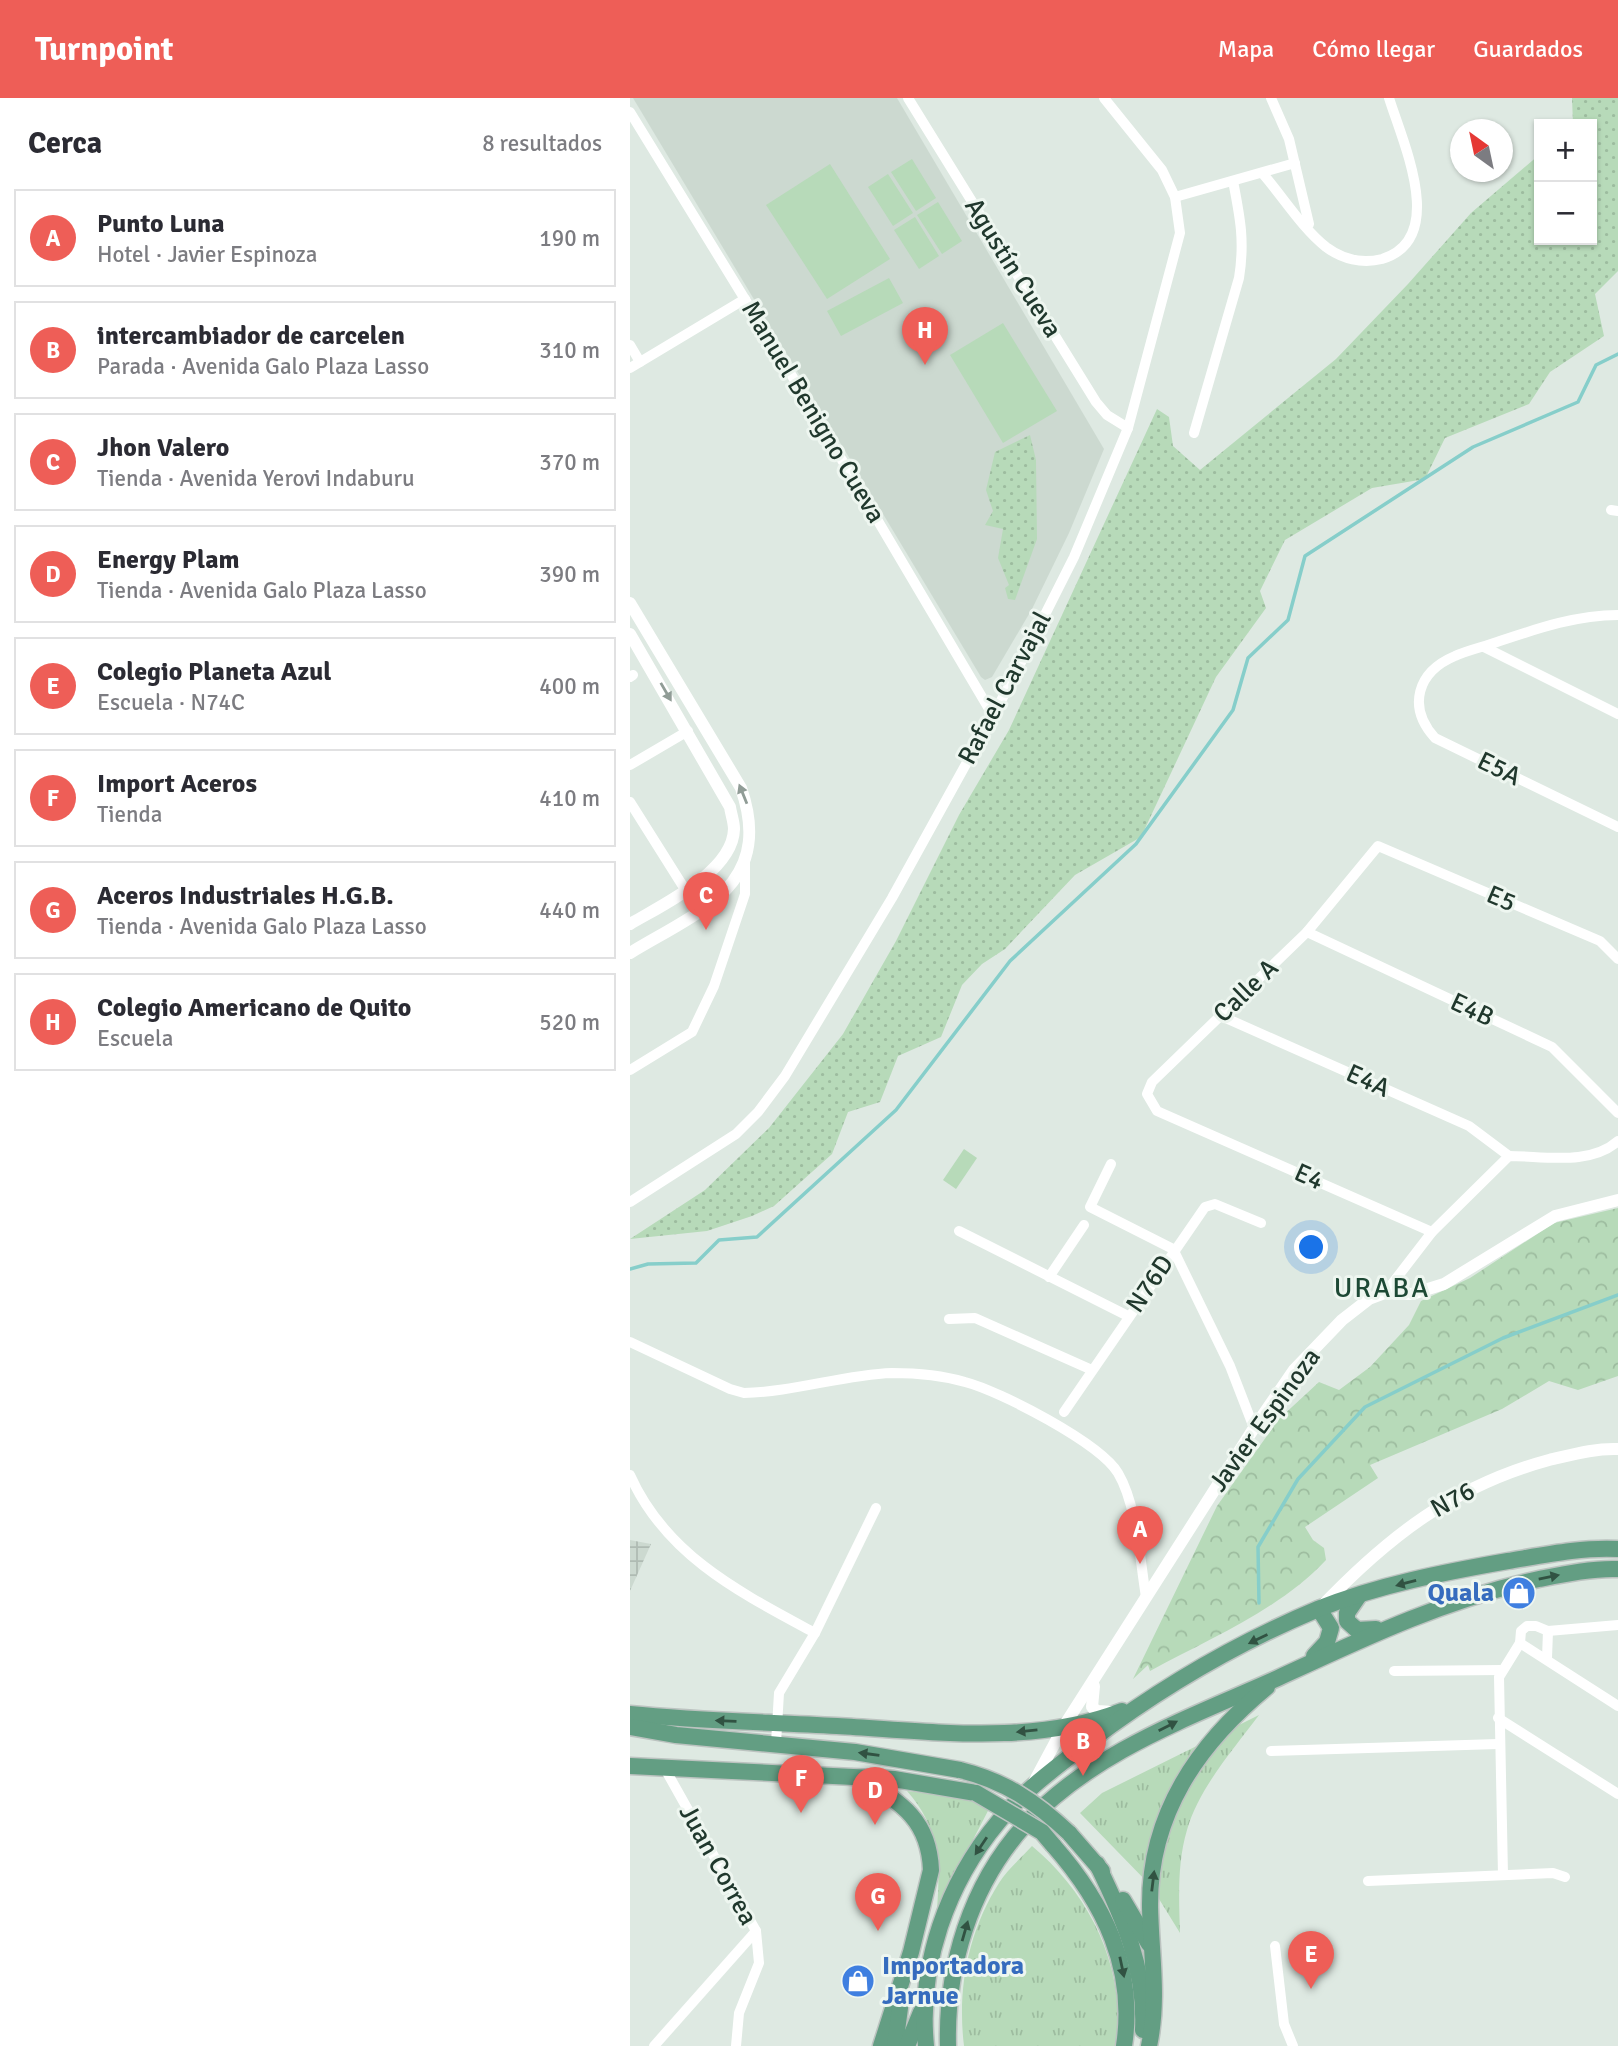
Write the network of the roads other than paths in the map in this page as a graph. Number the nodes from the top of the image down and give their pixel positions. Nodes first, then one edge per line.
1 (908, 98) edge
2 (1104, 98) edge
3 (1271, 98) edge
4 (1389, 98) edge
5 (630, 112) edge
6 (1295, 163) junction
7 (1263, 174) junction
8 (1233, 181) junction
9 (1175, 197) junction
10 (1310, 228) junction
11 (745, 299) junction
12 (630, 345) edge
13 (640, 362) junction
14 (630, 368) edge
15 (1128, 428) junction
16 (1194, 433) dead end
17 (630, 603) edge
18 (1618, 615) edge
19 (630, 634) edge
20 (1485, 647) junction
21 (992, 714) junction
22 (1618, 714) edge
23 (688, 731) junction
24 (630, 765) edge
25 (630, 802) edge
26 (1618, 827) edge
27 (1378, 846) joint
28 (745, 861) junction
29 (685, 891) junction
30 (631, 923) edge
31 (1307, 932) junction
32 (630, 953) edge
33 (1618, 959) edge
34 (1221, 1016) junction
35 (630, 1070) edge
36 (1618, 1114) edge
37 (1187, 1123) joint
38 (1618, 1142) edge
39 (1509, 1156) junction
40 (1111, 1164) dead end
41 (631, 1200) edge
42 (1618, 1200) edge
43 (1261, 1223) dead end
44 (1084, 1225) dead end
45 (959, 1231) dead end
46 (1432, 1232) junction
47 (1173, 1250) junction
48 (1049, 1277) junction
49 (1385, 1293) junction
50 (1128, 1316) junction
51 (949, 1319) dead end
52 (630, 1342) edge
53 (1092, 1370) junction
54 (1064, 1412) dead end
55 (1254, 1428) junction
56 (1618, 1449) edge
57 (630, 1475) edge
58 (876, 1508) dead end
59 (1618, 1549) edge
60 (1618, 1569) edge
61 (1146, 1597) junction
62 (1358, 1597) junction
63 (1319, 1609) junction
64 (1618, 1625) edge
65 (1386, 1627) junction
66 (1548, 1631) junction
67 (815, 1633) junction
68 (1520, 1643) junction
69 (1547, 1658) junction
70 (1301, 1666) junction
71 (1100, 1670) junction
72 (1502, 1670) junction
73 (1394, 1671) dead end
74 (1279, 1677) junction
75 (1140, 1703) junction
76 (1618, 1706) edge
77 (1118, 1712) junction
78 (630, 1714) edge
79 (1498, 1718) junction
80 (775, 1723) junction
81 (1064, 1726) junction
82 (630, 1727) edge
83 (776, 1743) junction
84 (1499, 1744) junction
85 (1271, 1751) dead end
86 (630, 1766) edge
87 (664, 1767) junction
88 (861, 1778) junction
89 (1032, 1785) junction
90 (1618, 1794) edge
91 (1097, 1864) junction
92 (1503, 1875) junction
93 (1564, 1877) dead end
94 (1368, 1881) dead end
95 (756, 1931) junction
96 (1275, 1946) dead end
97 (1152, 1950) junction
98 (904, 1974) junction
99 (922, 2010) junction
100 (654, 2046) edge
101 (736, 2046) edge
102 (881, 2046) edge
103 (895, 2046) edge
104 (907, 2046) edge
105 (926, 2046) edge
106 (948, 2046) edge
107 (1124, 2046) edge
108 (1142, 2046) edge
109 (1149, 2046) edge
110 (1293, 2046) edge

1 - 15 street, Agustín Cueva
2 - 9 street, Rafael Carvajal
3 - 6 street
4 - 10 street
5 - 11 street, Manuel Benigno Cueva
6 - 7 street
6 - 10 street
7 - 8 street
7 - 10 street
8 - 9 street
8 - 16 street
9 - 15 street, Rafael Carvajal
11 - 13 street
11 - 21 street, Manuel Benigno Cueva
12 - 13 street
13 - 14 street
15 - 21 street, Rafael Carvajal
28 -> 17 street
18 - 20 street
19 -> 23 street
20 - 22 street
20 - 26 street, E5A
21 - 41 street, Rafael Carvajal
23 - 24 street
23 - 29 street
25 - 29 street
27 - 31 street, Calle A
27 - 33 street, E5
28 - 32 street
28 - 35 street
29 - 30 street
31 - 34 street, Calle A
31 - 36 street, E4B
34 - 37 street, Calle A
34 - 39 street, E4A
37 - 46 street, E4
38 - 39 street
39 - 46 street
40 - 47 street
42 - 49 street, Javier Espinoza
43 - 47 street, N76D
44 - 48 street
45 - 48 street
46 - 49 street
47 - 50 street, N76D
47 - 55 street
48 - 50 street
49 - 55 street, Javier Espinoza
50 - 53 street, N76D
51 - 53 street
52 - 61 street
53 - 54 street, N76D
55 - 61 street, Javier Espinoza
56 - 63 street, N76
57 - 67 street
58 - 67 street
59 -> 62 main road
65 -> 60 main road
61 - 71 street, Javier Espinoza
62 - 63 main road
62 - 65 main road
63 - 70 main road
63 -> 75 main road
64 - 66 street
65 - 70 main road
66 - 68 street
66 - 69 street
67 - 80 street
68 - 69 street
68 - 72 street
69 - 76 street
70 - 74 main road
71 - 77 street
71 - 81 street, Javier Espinoza
72 - 73 street
72 - 79 street
97 -> 74 main road
106 -> 74 main road
75 - 77 main road
75 - 89 main road
77 - 81 main road
80 -> 78 main road
79 - 84 street
79 - 90 street
81 -> 80 main road
80 - 83 street
81 - 89 street, Javier Espinoza
82 - 83 main road
91 -> 83 main road, bridge
84 - 85 street
84 - 92 street
86 - 87 main road
87 - 88 main road
87 - 95 street, Juan Correa
88 - 98 main road
88 -> 107 main road, bridge
89 -> 99 main road
91 - 97 main road
91 - 108 main road
92 - 93 street
92 - 94 street
95 - 100 street
95 - 101 street, Juan Correa
96 - 110 street
97 - 109 main road
98 - 102 main road
98 - 103 main road
99 - 104 main road
99 - 105 main road

